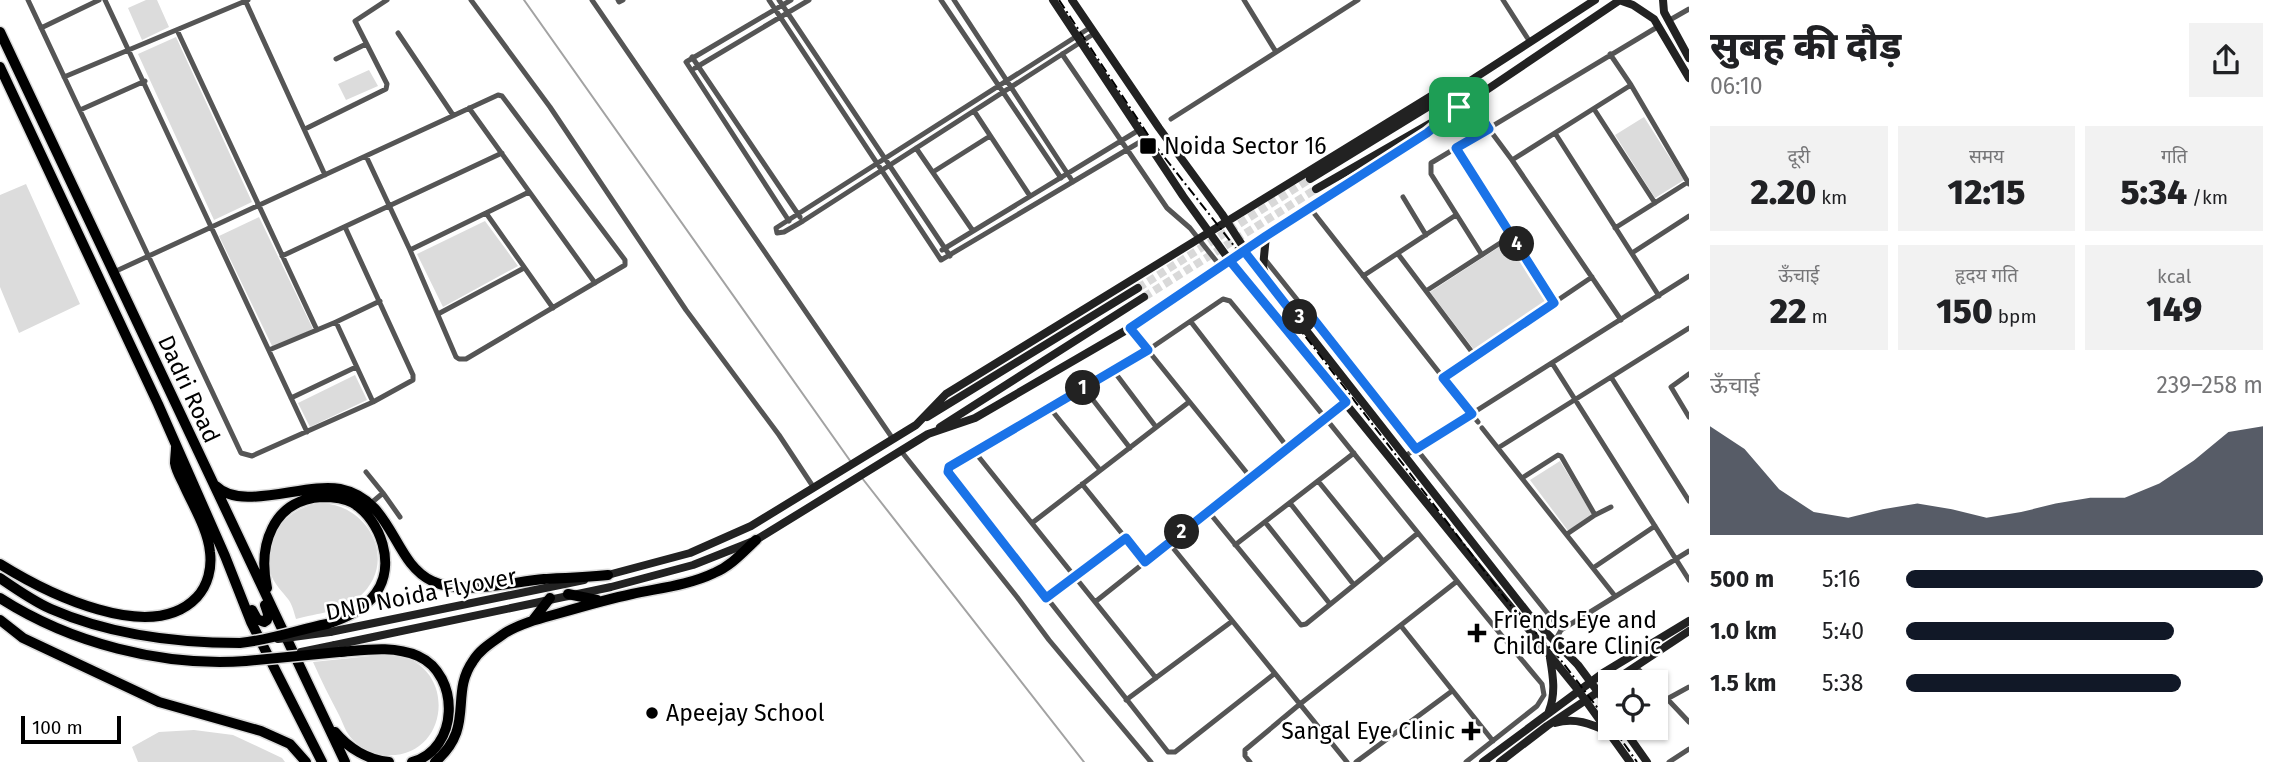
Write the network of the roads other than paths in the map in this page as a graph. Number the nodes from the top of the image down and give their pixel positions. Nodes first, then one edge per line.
1 (28, 0) edge
2 (99, 0) edge
3 (106, 0) edge
4 (246, 0) edge
5 (387, 0) edge
6 (471, 0) edge
7 (592, 0) edge
8 (769, 0) edge
9 (791, 0) edge
10 (809, 0) edge
11 (941, 0) edge
12 (954, 0) edge
13 (1053, 0) edge
14 (1072, 0) edge
15 (1244, 0) edge
16 (1358, 0) edge
17 (1503, 0) edge
18 (1595, 0) edge
19 (1619, 0) edge
20 (1662, 0) edge
21 (781, 2) edge
22 (775, 9) junction
23 (1689, 9) edge
24 (788, 13) junction
25 (780, 17) junction
26 (1668, 21) junction
27 (970, 24) junction
28 (1659, 26) junction
29 (41, 28) junction
30 (177, 30) junction
31 (961, 30) junction
32 (1093, 30) junction
33 (0, 32) edge
34 (398, 33) dead end
35 (1079, 39) junction
36 (1530, 42) junction
37 (366, 44) junction
38 (130, 50) junction
39 (1060, 52) junction
40 (1276, 52) junction
41 (1610, 54) junction
42 (692, 57) junction
43 (1689, 58) edge
44 (336, 59) dead end
45 (698, 66) junction
46 (0, 67) edge
47 (691, 70) junction
48 (64, 77) junction
49 (1689, 78) edge
50 (145, 81) junction
51 (1470, 81) junction
52 (1009, 84) junction
53 (1631, 85) junction
54 (1001, 90) junction
55 (1471, 100) junction
56 (1459, 107) junction
57 (469, 108) junction
58 (1594, 108) junction
59 (80, 110) junction
60 (974, 111) junction
61 (453, 115) junction
62 (1171, 120) dead end
63 (305, 129) junction
64 (1489, 129) junction
65 (1139, 130) junction
66 (1555, 133) junction
67 (990, 135) junction
68 (1145, 139) junction
69 (1120, 142) junction
70 (916, 148) junction
71 (1456, 148) junction
72 (1126, 151) junction
73 (502, 153) junction
74 (366, 156) junction
75 (1513, 160) junction
76 (887, 162) junction
77 (879, 167) junction
78 (933, 172) junction
79 (1068, 173) junction
80 (325, 175) junction
81 (1060, 178) junction
82 (1310, 179) tunnel mouth
83 (1073, 182) junction
84 (1688, 183) edge
85 (1066, 187) junction
86 (1316, 189) tunnel mouth
87 (529, 192) junction
88 (1030, 197) junction
89 (1403, 197) dead end
90 (1655, 202) junction
91 (258, 206) junction
92 (390, 206) junction
93 (1310, 208) junction
94 (486, 213) junction
95 (799, 214) junction
96 (1456, 215) junction
97 (1689, 216) edge
98 (803, 220) junction
99 (1227, 222) junction
100 (790, 224) junction
101 (212, 227) junction
102 (345, 227) junction
103 (1615, 228) junction
104 (973, 231) junction
105 (1210, 233) junction
106 (1426, 235) junction
107 (1266, 236) junction
108 (1511, 236) junction
109 (1199, 239) junction
110 (944, 248) junction
111 (411, 250) junction
112 (1244, 251) junction
113 (936, 253) junction
114 (1632, 253) junction
115 (1398, 254) junction
116 (1482, 255) junction
117 (282, 256) junction
118 (148, 257) junction
119 (950, 257) junction
120 (1264, 257) junction
121 (1230, 261) junction
122 (1221, 267) junction
123 (524, 268) junction
124 (112, 273) junction
125 (1363, 276) junction
126 (1689, 276) edge
127 (1592, 277) junction
128 (1267, 280) junction
129 (595, 283) junction
130 (1138, 288) tunnel mouth
131 (1426, 291) junction
132 (1144, 296) tunnel mouth
133 (1659, 296) junction
134 (380, 302) junction
135 (1554, 303) junction
136 (553, 308) junction
137 (1308, 312) junction
138 (438, 314) junction
139 (1297, 319) junction
140 (1621, 320) junction
141 (336, 322) junction
142 (1191, 322) junction
143 (1130, 328) junction
144 (1689, 328) edge
145 (317, 330) junction
146 (269, 350) junction
147 (1148, 350) junction
148 (1475, 356) junction
149 (1552, 363) junction
150 (356, 367) junction
151 (1112, 370) junction
152 (1689, 374) edge
153 (1611, 377) junction
154 (1443, 378) junction
155 (1083, 387) junction
156 (291, 398) junction
157 (1575, 400) junction
158 (373, 402) junction
159 (1189, 402) junction
160 (1346, 402) junction
161 (1049, 407) junction
162 (1472, 414) junction
163 (1689, 417) edge
164 (1326, 418) junction
165 (916, 425) junction
166 (1156, 427) junction
167 (307, 432) junction
168 (928, 434) junction
169 (889, 441) junction
170 (176, 445) junction
171 (1130, 448) junction
172 (1288, 448) junction
173 (1498, 448) junction
174 (1416, 449) junction
175 (974, 451) junction
176 (898, 453) junction
177 (1354, 453) junction
178 (1405, 456) junction
179 (1100, 471) junction
180 (366, 472) dead end
181 (1251, 478) junction
182 (1522, 478) junction
183 (210, 480) junction
184 (1318, 481) junction
185 (1082, 484) junction
186 (817, 486) junction
187 (383, 493) junction
188 (1689, 501) edge
189 (1290, 503) junction
190 (370, 504) junction
191 (1611, 507) dead end
192 (1208, 511) junction
193 (1595, 515) junction
194 (400, 517) dead end
195 (1265, 522) junction
196 (1032, 523) junction
197 (1655, 526) junction
198 (1418, 533) junction
199 (1567, 534) junction
200 (1126, 538) junction
201 (756, 540) junction
202 (1169, 542) junction
203 (1235, 545) junction
204 (242, 546) junction
205 (1689, 551) edge
206 (225, 556) junction
207 (1676, 559) junction
208 (1383, 561) junction
209 (1145, 562) junction
210 (0, 564) edge
211 (1593, 568) junction
212 (608, 575) junction
213 (1075, 577) junction
214 (0, 579) edge
215 (1689, 580) edge
216 (1456, 582) junction
217 (1354, 585) junction
218 (568, 594) junction
219 (1615, 596) junction
220 (0, 598) edge
221 (550, 598) junction
222 (1046, 598) junction
223 (601, 601) junction
224 (1096, 602) junction
225 (270, 603) junction
226 (1330, 604) junction
227 (0, 620) edge
228 (1689, 621) edge
229 (531, 622) junction
230 (1231, 622) junction
231 (1401, 626) junction
232 (328, 628) junction
233 (1561, 630) junction
234 (1689, 631) edge
235 (1555, 641) junction
236 (337, 648) junction
237 (1550, 657) junction
238 (1578, 665) junction
239 (1635, 667) junction
240 (1608, 670) edge
241 (1632, 670) edge
242 (1638, 670) edge
243 (1598, 671) edge
244 (1274, 674) junction
245 (1598, 676) edge
246 (1156, 678) junction
247 (1590, 682) junction
248 (1689, 687) edge
249 (1578, 690) junction
250 (1452, 691) junction
251 (1598, 692) joint
252 (1668, 698) edge
253 (1126, 700) junction
254 (1586, 700) junction
255 (1668, 700) edge
256 (1300, 704) junction
257 (1548, 713) junction
258 (323, 715) junction
259 (1598, 717) edge
260 (1689, 722) edge
261 (1547, 726) junction
262 (1598, 728) edge
263 (1615, 740) edge
264 (1631, 740) edge
265 (1493, 741) junction
266 (1689, 750) edge
267 (306, 762) edge
268 (322, 762) edge
269 (345, 762) edge
270 (389, 762) edge
271 (412, 762) edge
272 (435, 762) edge
273 (1151, 762) edge
274 (1250, 762) edge
275 (1347, 762) edge
276 (1356, 762) edge
277 (1465, 762) edge
278 (1483, 762) edge
279 (1500, 762) edge
280 (1630, 762) edge
281 (1647, 762) edge
282 (1669, 762) edge

1 - 29 street
2 - 29 street
3 - 38 street
4 - 30 street
4 - 63 street
5 - 37 street
6 - 186 street
7 - 169 street
8 - 22 street
9 - 21 street
10 - 24 street
11 - 31 street
12 - 27 street
13 - 35 main road
14 - 32 main road
15 - 40 street
16 - 40 street
17 - 36 street
18 - 36 main road
19 - 28 main road
19 - 55 main road
20 - 26 main road
21 - 22 street
21 - 24 street
22 - 25 street
22 - 42 street
23 - 26 street
24 - 25 street
24 - 76 street
25 - 45 street
25 - 77 street
26 - 43 main road
27 - 31 street
27 - 52 street
28 - 41 street
28 - 49 main road
29 - 48 street
30 - 38 street
30 - 91 street
31 - 54 street
32 - 35 street
32 - 99 main road
33 - 124 highway, Dadri Road
34 - 61 street
35 - 39 street
35 - 65 main road
36 - 51 main road
37 - 44 street
37 - 63 street
38 - 48 street
38 - 50 street
39 - 52 street
39 - 69 street
40 - 62 street
41 - 53 street
41 - 64 street
42 - 45 street
42 - 47 street
45 - 47 street
45 - 95 street
46 - 170 highway, Dadri Road
47 - 100 street
48 - 59 street
50 - 59 street
50 - 101 street
51 - 82 main road
51 - 99 main road
52 - 54 street
52 - 79 street
53 - 58 street
53 - 84 street
54 - 60 street
54 - 76 street
54 - 81 street
55 - 56 main road
55 - 64 street
56 - 86 main road
56 - 93 main road
57 - 61 street
57 - 73 street
57 - 129 street
58 - 66 street
58 - 90 street
59 - 118 street
60 - 67 street
60 - 70 street
61 - 74 street
63 - 80 street
64 - 71 street
64 - 75 street
65 - 68 main road
65 - 69 street
66 - 75 street
66 - 103 street
67 - 78 street
67 - 88 street
68 - 72 street
68 - 105 main road
69 - 72 street
69 - 79 street
70 - 76 street
70 - 78 street
71 - 96 street
71 - 108 street
72 - 83 street
72 - 109 street
73 - 87 street
73 - 92 street
74 - 80 street
74 - 92 street
75 - 127 street
76 - 77 street
76 - 110 street
77 - 95 street
77 - 98 street
77 - 113 street
78 - 104 street
79 - 81 street
79 - 83 street
80 - 91 street
81 - 85 street
81 - 88 street
83 - 85 street
84 - 90 street
85 - 119 street
87 - 94 street
87 - 129 street
88 - 104 street
89 - 106 street
90 - 103 street
91 - 101 street
91 - 117 street
92 - 102 street
92 - 111 street
93 - 107 main road
93 - 125 street
94 - 111 street
94 - 123 street
95 - 98 street
95 - 100 street
96 - 106 street
96 - 116 street
97 - 114 street
98 - 100 street
99 - 105 main road
99 - 112 main road
101 - 118 street
101 - 146 street
102 - 117 street
102 - 134 street
103 - 114 street
104 - 110 street
105 - 109 main road
105 - 121 main road
106 - 115 street
107 - 112 main road
107 - 120 main road
108 - 116 street
108 - 135 street
109 - 122 street
109 - 165 main road
110 - 113 street
110 - 119 street
111 - 138 street
112 - 121 main road
112 - 128 main road
113 - 119 street
114 - 133 street
115 - 125 street
115 - 131 street
116 - 131 street
117 - 145 street
118 - 124 street
118 - 167 street
120 - 128 main road
120 - 137 street
121 - 122 main road
121 - 160 main road
122 - 143 main road
123 - 136 street
123 - 138 street
124 - 183 highway, Dadri Road
125 - 154 street
126 - 133 street
127 - 135 street
127 - 140 street
128 - 139 main road
129 - 136 street
130 - 165 main road
131 - 148 street
132 - 168 main road
133 - 140 street
134 - 141 street
134 - 158 street
135 - 148 street
136 - 138 street
137 - 139 main road
137 - 174 street
139 - 178 main road
140 - 149 street
141 - 145 street
141 - 150 street
142 - 147 street
142 - 164 street
142 - 172 street
143 - 147 street
143 - 168 main road
144 - 153 street
145 - 146 street
146 - 156 street
147 - 151 street
147 - 159 street
148 - 154 street
149 - 157 street
149 - 162 street
150 - 156 street
150 - 158 street
151 - 155 street
151 - 166 street
152 - 163 street
153 - 157 street
153 - 188 street
154 - 162 street
155 - 161 street
155 - 171 street
156 - 167 street
157 - 173 street
157 - 197 street
158 - 167 street
159 - 166 street
159 - 181 street
160 - 164 street
160 - 237 main road
161 - 175 street
161 - 179 street
162 - 173 street
162 - 174 street
164 - 172 street
164 - 177 street
165 - 169 main road, DND Noida Flyover
166 - 171 street
168 - 176 main road, DND Noida Flyover
169 - 186 main road, DND Noida Flyover
170 - 206 highway, Dadri Road
170 - 210 highway
171 - 179 street
172 - 181 street
173 - 182 street
174 - 178 street
174 - 233 street
175 - 196 street
175 - 222 street
176 - 201 main road, DND Noida Flyover
176 - 273 street
177 - 184 street
177 - 198 street
178 - 235 main road
179 - 185 street
180 - 187 street
181 - 192 street
182 - 193 street
182 - 199 street
183 - 190 highway
183 - 204 highway, Dadri Road
184 - 189 street
184 - 208 street
185 - 196 street
185 - 200 street
186 - 212 main road, DND Noida Flyover
187 - 190 street
187 - 194 street
189 - 195 street
189 - 217 street
190 - 212 highway
191 - 193 street
192 - 202 street
192 - 203 street
193 - 199 street
195 - 203 street
195 - 226 street
196 - 213 street
197 - 207 street
197 - 211 street
198 - 208 street
198 - 216 street
199 - 211 street
200 - 209 street
200 - 213 street
201 - 218 main road, DND Noida Flyover
201 - 223 highway
202 - 209 street
202 - 230 street
203 - 226 street
204 - 206 highway
204 - 225 highway, Dadri Road
205 - 207 street
206 - 268 highway, Dadri Road
207 - 215 street
207 - 219 street
208 - 217 street
209 - 224 street
211 - 219 street
212 - 232 main road, DND Noida Flyover
213 - 222 street
213 - 224 street
214 - 232 highway, bridge
216 - 231 street
216 - 265 street
217 - 226 street
218 - 221 main road, DND Noida Flyover
218 - 223 highway
219 - 233 street
220 - 236 highway, bridge
221 - 229 highway
221 - 236 main road, DND Noida Flyover
222 - 253 street
223 - 229 highway
224 - 246 street
225 - 232 highway
225 - 258 highway, Dadri Road
227 - 267 highway
228 - 240 main road
229 - 272 highway
230 - 244 street
230 - 246 street
231 - 250 street
231 - 256 street
233 - 235 street
234 - 239 main road
235 - 238 main road
236 - 271 highway
237 - 249 main road
237 - 257 main road
238 - 243 main road
238 - 247 main road
239 - 241 main road
239 - 242 street
244 - 253 street
244 - 256 street
245 - 247 main road
246 - 253 street
247 - 249 main road
247 - 251 main road
248 - 252 street
249 - 254 main road
249 - 257 main road
250 - 265 street
250 - 276 street
251 - 254 main road
254 - 259 main road
254 - 261 main road
255 - 260 street
256 - 274 street
256 - 275 street
257 - 278 main road
258 - 269 highway, Dadri Road
258 - 270 highway
261 - 262 main road
261 - 279 main road
263 - 280 main road
264 - 281 main road
265 - 277 street
266 - 282 street

